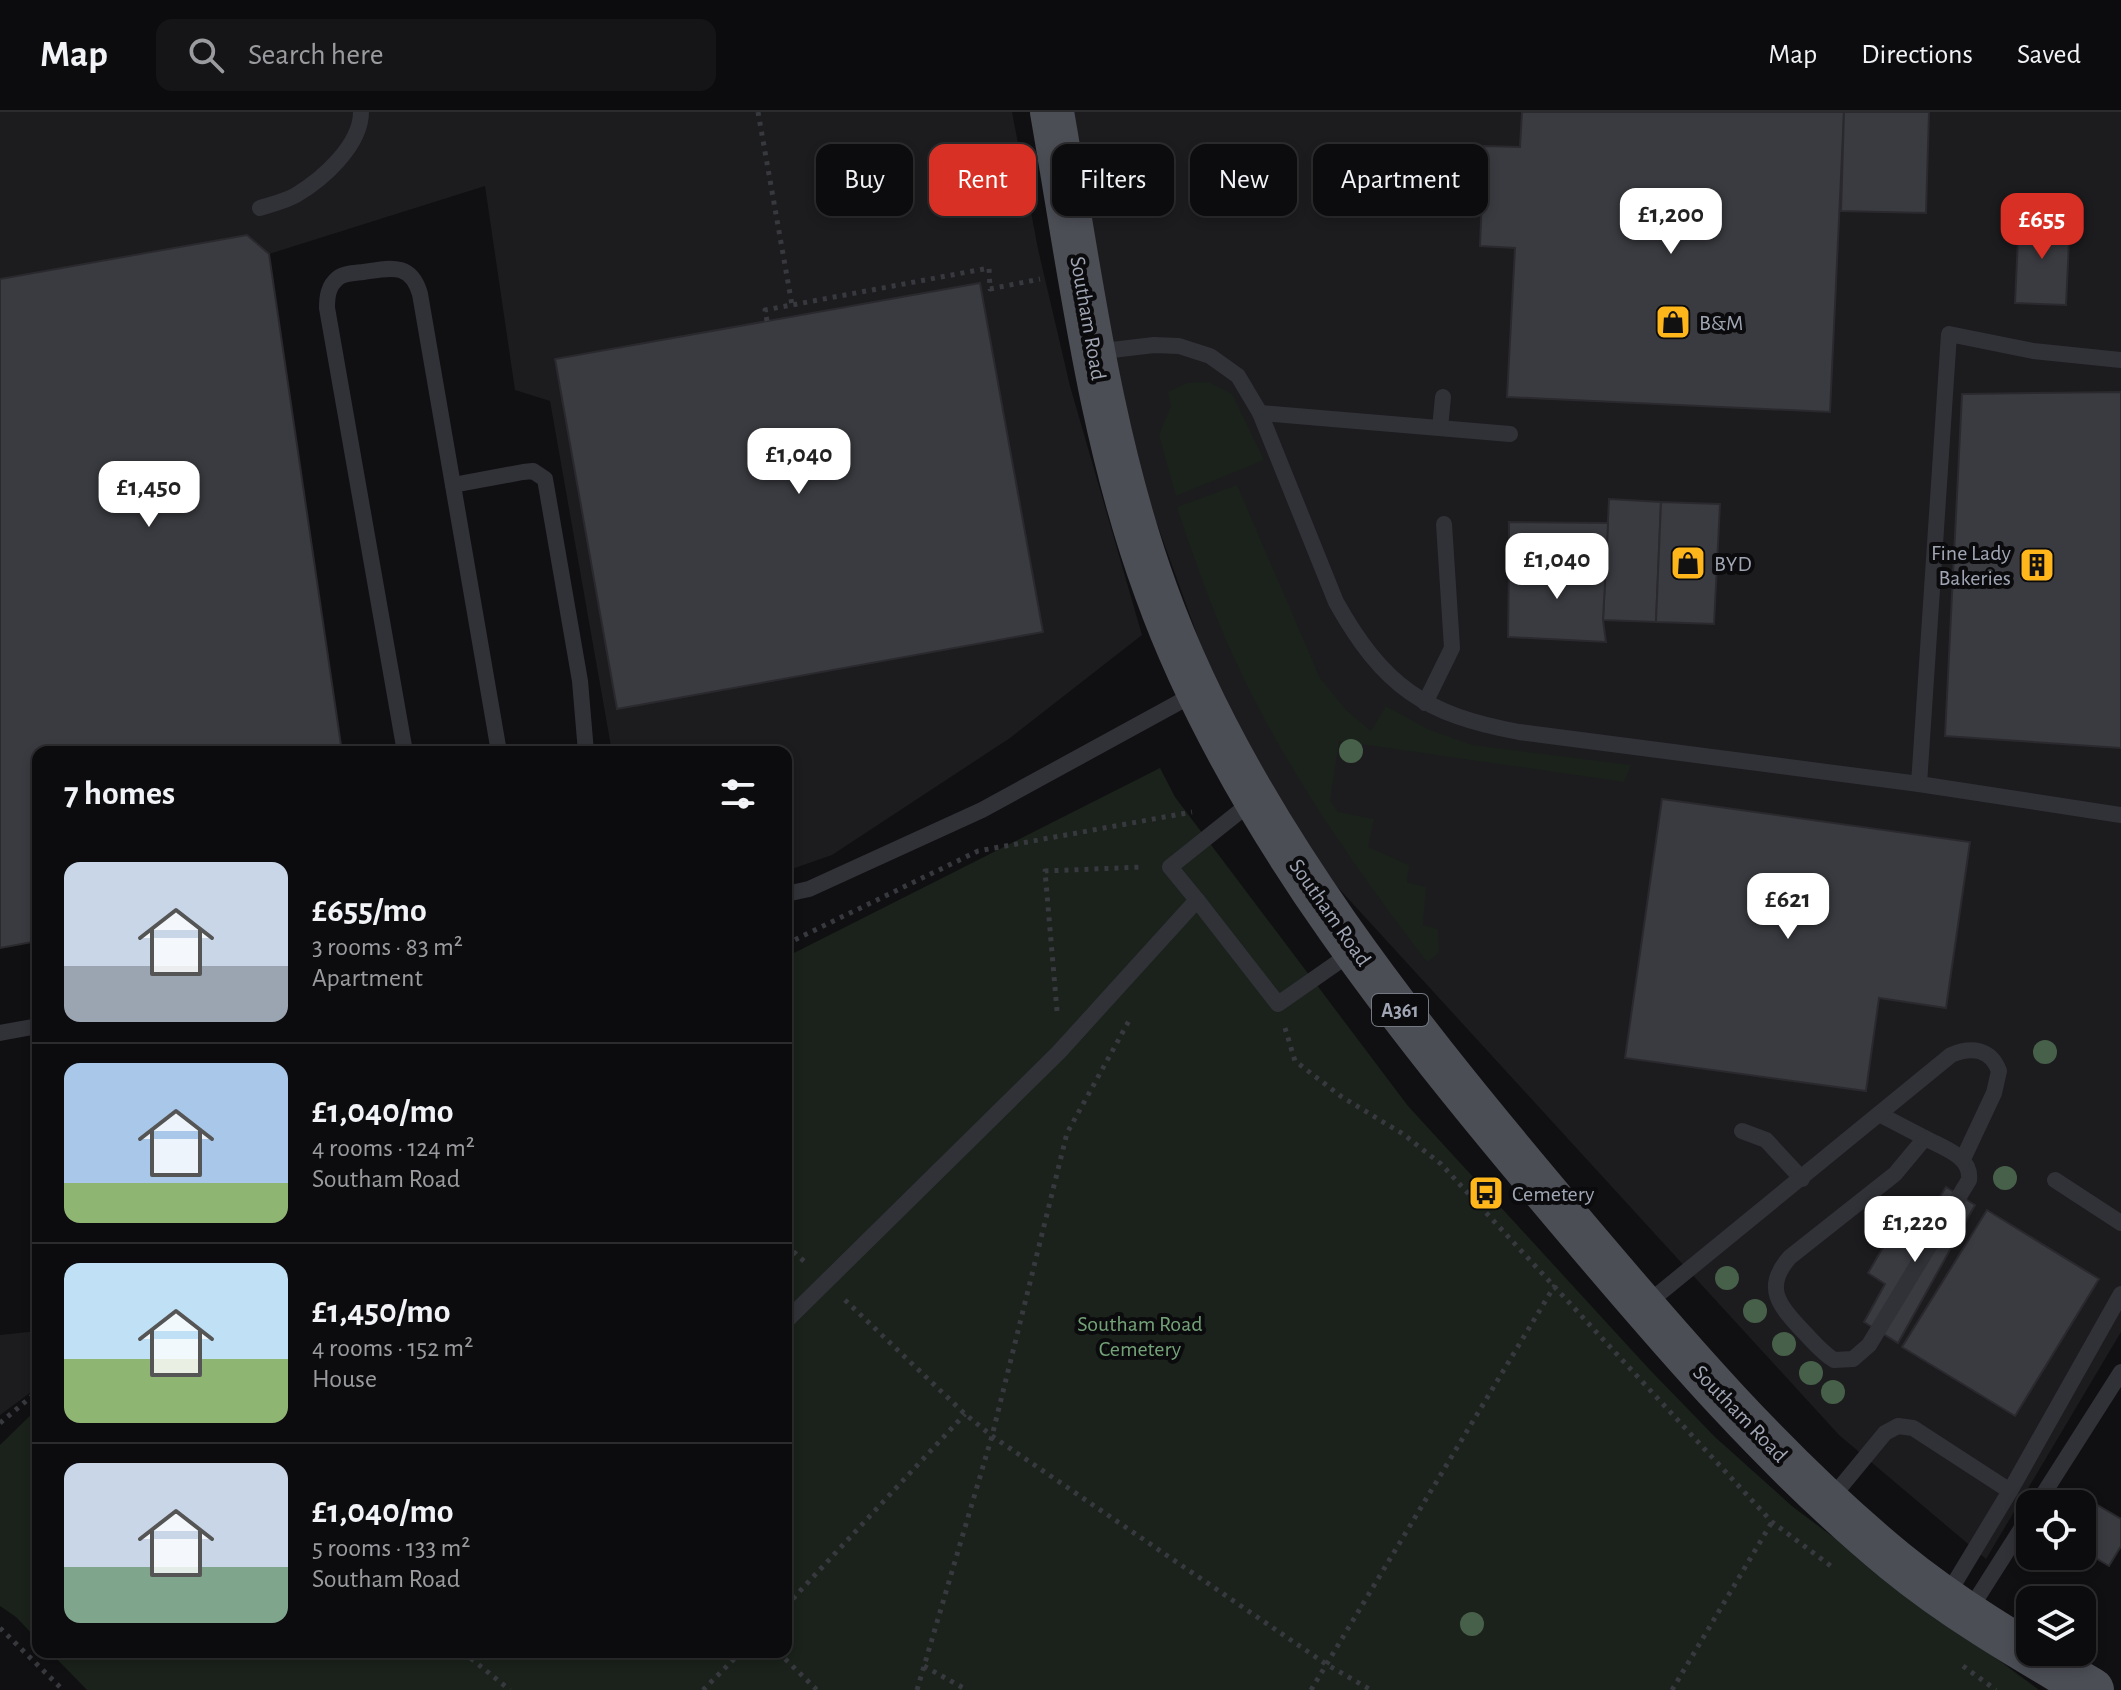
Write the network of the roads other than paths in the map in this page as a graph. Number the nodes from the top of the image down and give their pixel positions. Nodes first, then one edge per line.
1 (361, 112) edge
2 (1052, 112) edge
3 (260, 208) dead end
4 (1095, 352) junction
5 (2121, 360) edge
6 (1443, 397) dead end
7 (1260, 413) junction
8 (1440, 428) junction
9 (1510, 434) dead end
10 (453, 485) junction
11 (1444, 524) dead end
12 (1197, 692) junction
13 (1425, 703) junction
14 (404, 746) edge
15 (498, 746) edge
16 (585, 746) edge
17 (1919, 784) junction
18 (1256, 798) junction
19 (2121, 815) edge
20 (792, 893) edge
21 (1197, 900) junction
22 (1355, 950) junction
23 (32, 1027) edge
24 (0, 1033) edge
25 (1879, 1114) junction
26 (1742, 1131) dead end
27 (1925, 1138) junction
28 (1963, 1159) junction
29 (1802, 1179) junction
30 (2055, 1180) dead end
31 (2121, 1223) edge
32 (2121, 1294) edge
33 (1643, 1307) junction
34 (792, 1315) edge
35 (2121, 1372) edge
36 (2046, 1490) edge
37 (2010, 1491) junction
38 (1828, 1502) junction
39 (2016, 1532) edge
40 (1955, 1607) junction
41 (2092, 1690) edge

1 - 3 lane
2 - 4 main road, Southam Road / A361
4 - 7 lane
4 - 12 main road, Southam Road / A361
5 - 17 lane
6 - 8 lane
7 - 8 lane
7 - 13 lane
8 - 9 lane
10 - 14 lane
10 - 15 lane
10 - 16 lane
11 - 13 lane
12 - 18 main road, Southam Road / A361
12 - 20 lane
13 - 17 lane
17 - 19 lane
18 - 21 lane
18 - 22 main road, Southam Road / A361
21 - 22 lane
21 - 34 lane
22 - 33 main road, Southam Road / A361
23 - 24 lane
25 - 27 lane
25 - 28 lane
25 - 29 lane
26 - 29 lane
27 - 28 lane
27 - 28 lane
29 - 33 lane
30 - 31 lane
32 - 37 lane
33 - 38 main road, Southam Road / A361
35 - 36 lane
37 - 38 lane
37 - 40 lane
38 - 40 main road, Southam Road / A361
39 - 40 lane
40 - 41 main road, Southam Road / A361

